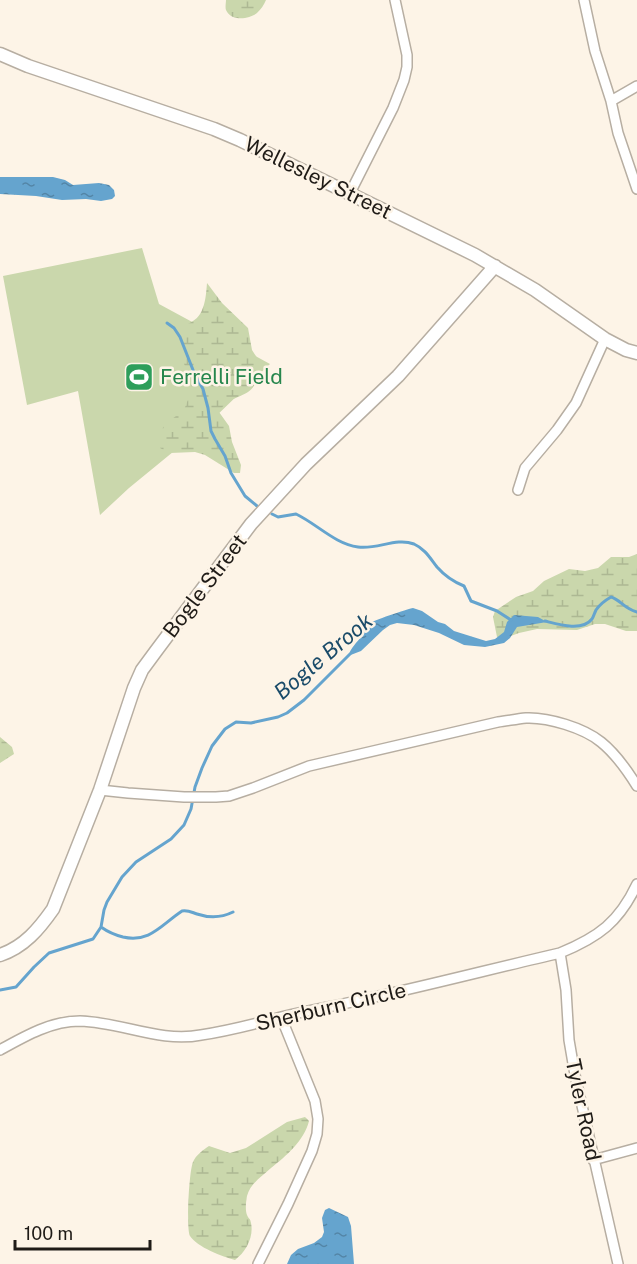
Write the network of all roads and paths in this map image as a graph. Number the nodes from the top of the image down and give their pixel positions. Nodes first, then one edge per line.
1 (395, 0) edge
2 (584, 0) edge
3 (0, 54) edge
4 (637, 86) edge
5 (611, 101) junction
6 (637, 189) edge
7 (350, 193) junction
8 (495, 266) junction
9 (605, 339) junction
10 (637, 353) edge
11 (518, 490) dead end
12 (637, 786) edge
13 (100, 790) junction
14 (637, 884) edge
15 (560, 953) junction
16 (0, 955) edge
17 (281, 1017) junction
18 (0, 1050) edge
19 (637, 1148) edge
20 (594, 1160) junction
21 (258, 1264) edge
22 (618, 1264) edge

1 - 7 street
2 - 5 street
3 - 7 street, Wellesley Street
4 - 5 street
5 - 6 street
7 - 8 street, Wellesley Street
8 - 9 street, Wellesley Street
8 - 13 street, Bogle Street
9 - 10 street, Wellesley Street
9 - 11 street
12 - 13 street
13 - 16 street, Bogle Street
14 - 15 street, Sherburn Circle
15 - 17 street, Sherburn Circle
15 - 20 street, Tyler Road
17 - 18 street, Sherburn Circle
17 - 21 street
19 - 20 street
20 - 22 street, Tyler Road

